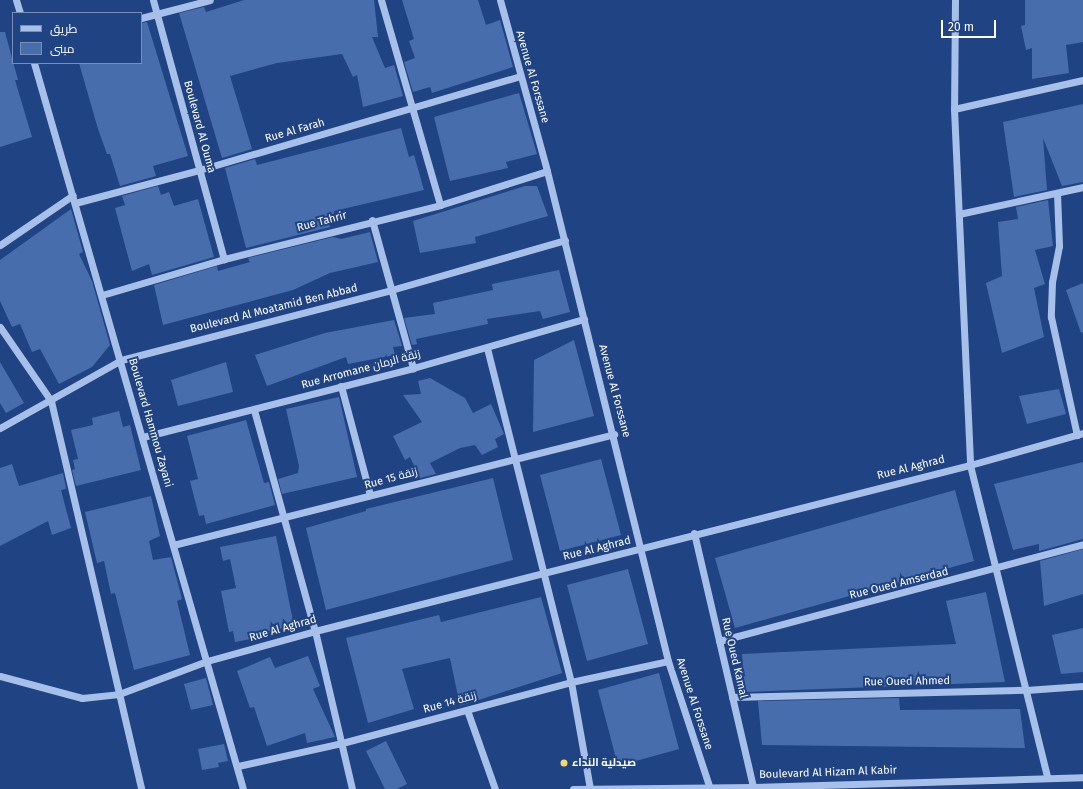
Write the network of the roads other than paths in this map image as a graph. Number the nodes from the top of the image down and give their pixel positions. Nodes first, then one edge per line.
1 (16, 0) edge
2 (153, 0) edge
3 (210, 0) edge
4 (382, 0) edge
5 (500, 0) edge
6 (955, 0) edge
7 (20, 12) edge
8 (156, 12) junction
9 (142, 18) edge
10 (34, 64) edge
11 (520, 76) junction
12 (1083, 80) edge
13 (413, 109) junction
14 (954, 109) junction
15 (199, 170) junction
16 (547, 170) junction
17 (1083, 187) edge
18 (1057, 193) junction
19 (73, 195) junction
20 (75, 203) junction
21 (440, 205) junction
22 (959, 214) junction
23 (372, 220) junction
24 (565, 240) junction
25 (0, 245) edge
26 (224, 259) junction
27 (391, 290) junction
28 (102, 295) junction
29 (584, 319) junction
30 (0, 327) edge
31 (487, 348) junction
32 (121, 360) junction
33 (413, 368) junction
34 (341, 386) junction
35 (51, 402) junction
36 (254, 410) junction
37 (0, 428) edge
38 (614, 434) junction
39 (1080, 434) edge
40 (144, 437) junction
41 (515, 458) junction
42 (970, 464) junction
43 (370, 496) junction
44 (284, 517) junction
45 (694, 533) junction
46 (1083, 544) edge
47 (173, 545) junction
48 (639, 550) junction
49 (996, 570) junction
50 (545, 572) junction
51 (315, 631) junction
52 (719, 641) junction
53 (207, 661) junction
54 (668, 661) junction
55 (0, 676) edge
56 (571, 682) junction
57 (1083, 686) edge
58 (1026, 690) junction
59 (118, 694) junction
60 (732, 697) junction
61 (467, 710) junction
62 (342, 743) junction
63 (238, 766) junction
64 (1047, 776) junction
65 (1083, 777) edge
66 (903, 785) edge
67 (709, 786) junction
68 (753, 787) junction
69 (590, 788) edge
70 (141, 789) edge
71 (242, 789) edge
72 (352, 789) edge
73 (495, 789) edge
74 (573, 789) edge

1 - 7 street
2 - 8 street, Boulevard Al Ouma
3 - 8 street
4 - 13 street
5 - 11 street, Avenue Al Forssane
6 - 14 street
8 - 9 street
8 - 15 street, Boulevard Al Ouma
10 - 19 street, Boulevard Hammou Zayani
11 - 13 street, Rue Al Farah
11 - 16 street, Avenue Al Forssane
12 - 14 street
13 - 15 street, Rue Al Farah
13 - 21 street
14 - 22 street
15 - 20 street, Rue Al Farah
15 - 26 street, Boulevard Al Ouma
16 - 21 street, Rue Tahrir
16 - 24 street, Avenue Al Forssane
17 - 18 street
18 - 22 street
18 - 39 street
19 - 20 street, Boulevard Hammou Zayani
19 - 25 street
20 - 28 street, Boulevard Hammou Zayani
21 - 23 street, Rue Tahrir
22 - 42 street
23 - 26 street, Rue Tahrir
23 - 27 street
24 - 27 street, Boulevard Al Moatamid Ben Abbad
24 - 29 street, Avenue Al Forssane
26 - 28 street, Rue Tahrir
27 - 32 street, Boulevard Al Moatamid Ben Abbad
27 - 33 street
28 - 32 street, Boulevard Hammou Zayani
29 - 31 street, Rue Arromane زنقة الرمان
29 - 38 street, Avenue Al Forssane
30 - 35 street
31 - 33 street, Rue Arromane زنقة الرمان
31 - 41 street
32 - 35 street, Boulevard Al Moatamid Ben Abbad
32 - 40 street, Boulevard Hammou Zayani
33 - 34 street, Rue Arromane زنقة الرمان
34 - 36 street, Rue Arromane زنقة الرمان
34 - 43 street
35 - 37 street, Boulevard Al Moatamid Ben Abbad
35 - 59 street
36 - 40 street, Rue Arromane زنقة الرمان
36 - 44 street
38 - 41 street, Rue 15 زنقة
38 - 48 street, Avenue Al Forssane
39 - 42 street, Rue Al Aghrad
40 - 47 street, Boulevard Hammou Zayani
41 - 43 street, Rue 15 زنقة
41 - 50 street
42 - 45 street, Rue Al Aghrad
42 - 49 street
43 - 44 street, Rue 15 زنقة
44 - 47 street, Rue 15 زنقة
44 - 51 street
45 - 48 street, Rue Al Aghrad
45 - 52 street, Rue Oued Kamal
46 - 49 street, Rue Oued Amserdad
47 - 53 street, Boulevard Hammou Zayani
48 - 50 street, Rue Al Aghrad
48 - 54 street, Avenue Al Forssane
49 - 52 street, Rue Oued Amserdad
49 - 58 street
50 - 51 street, Rue Al Aghrad
50 - 56 street
51 - 53 street, Rue Al Aghrad
51 - 62 street
52 - 60 street, Rue Oued Kamal
53 - 59 street, Rue Al Aghrad
53 - 63 street, Boulevard Hammou Zayani
54 - 56 street, Rue 14 زنقة
54 - 67 street, Avenue Al Forssane
55 - 59 street, Rue Al Aghrad
56 - 61 street, Rue 14 زنقة
56 - 69 street
57 - 58 street, Rue Oued Ahmed
58 - 60 street, Rue Oued Ahmed
58 - 64 street
59 - 70 street
60 - 68 street, Rue Oued Kamal
61 - 62 street, Rue 14 زنقة
61 - 73 street
62 - 63 street, Rue 14 زنقة
62 - 72 street
63 - 71 street, Boulevard Hammou Zayani
64 - 65 street, Boulevard Al Hizam Al Kabir
64 - 66 street, Boulevard Al Hizam Al Kabir
66 - 68 street, Boulevard Al Hizam Al Kabir
67 - 68 street, Boulevard Al Hizam Al Kabir
67 - 69 street, Boulevard Al Hizam Al Kabir
69 - 74 street, Boulevard Al Hizam Al Kabir

